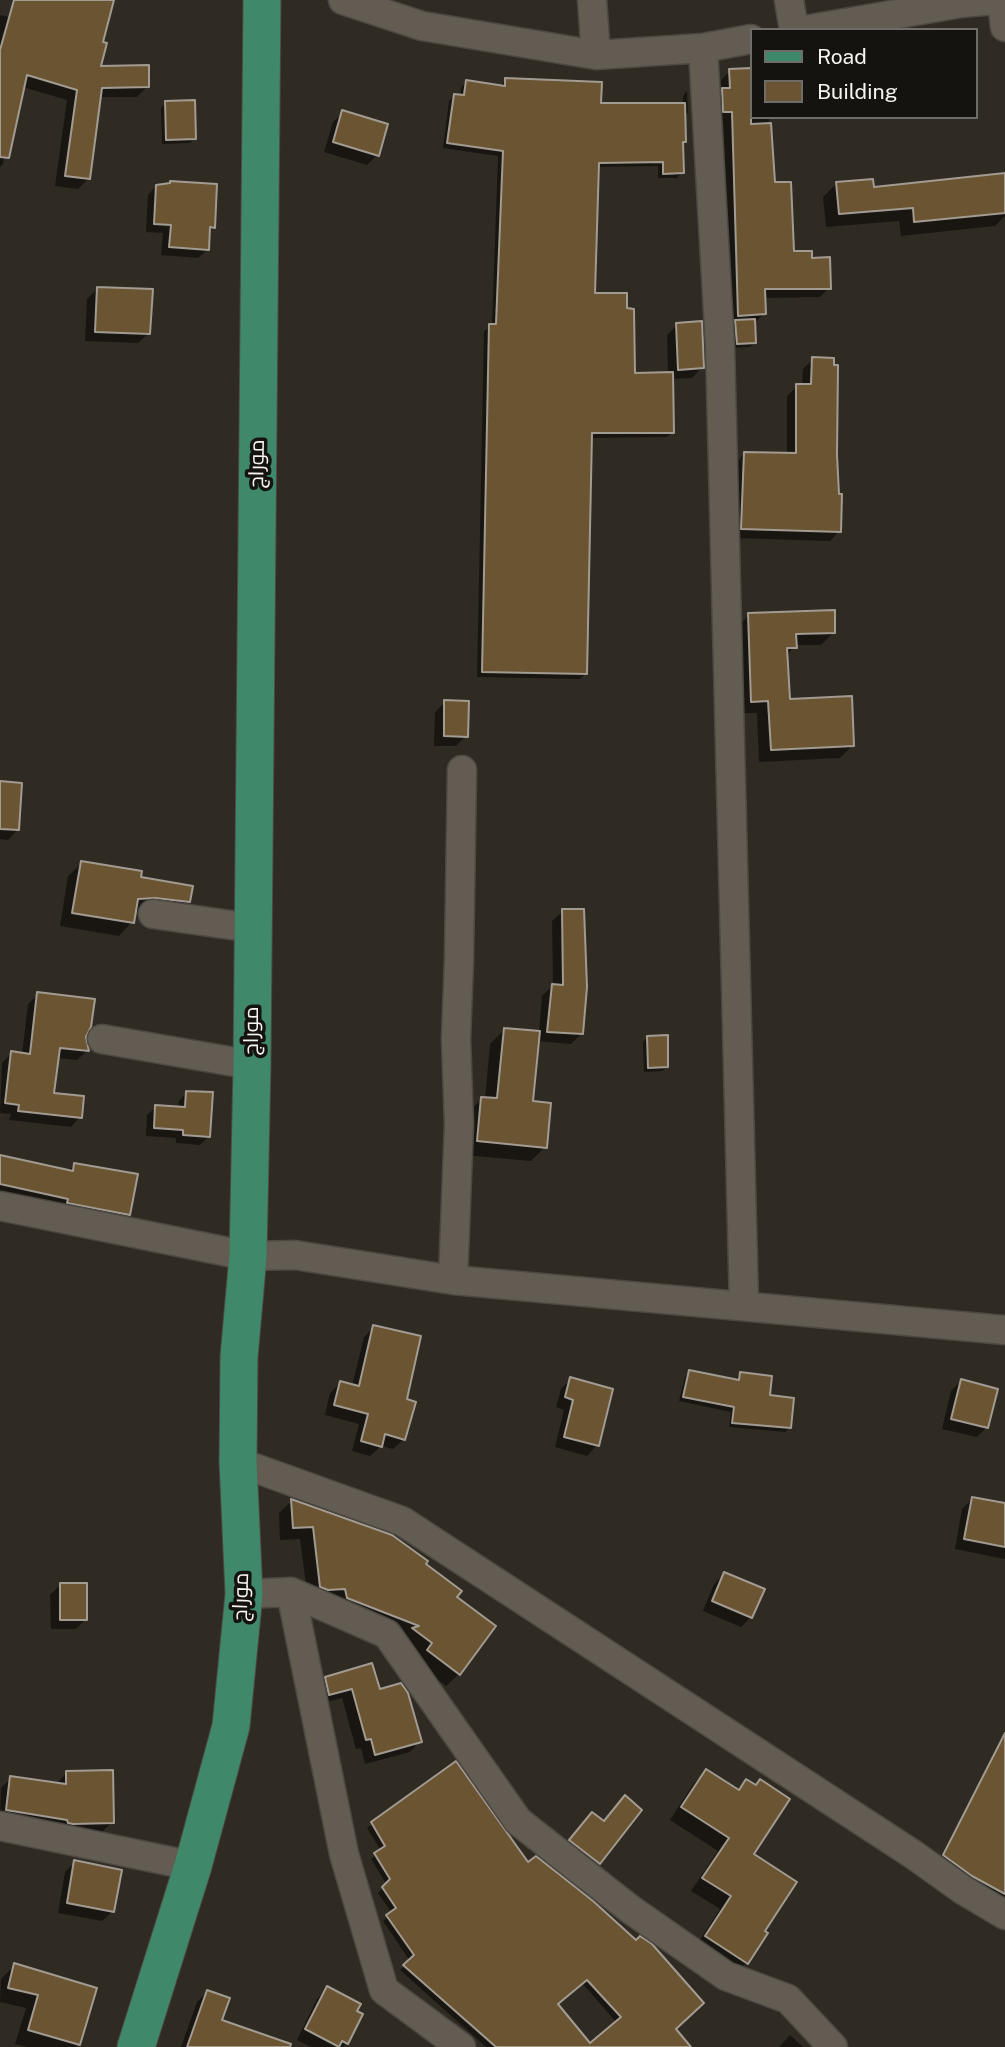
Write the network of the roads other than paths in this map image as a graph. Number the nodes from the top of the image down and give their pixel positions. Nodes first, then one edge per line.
1 (262, 0) edge
2 (343, 0) edge
3 (592, 0) edge
4 (789, 0) edge
5 (995, 0) edge
6 (1002, 0) edge
7 (961, 2) edge
8 (1005, 27) edge
9 (794, 28) edge
10 (816, 28) edge
11 (750, 40) edge
12 (704, 48) junction
13 (596, 55) junction
14 (462, 770) dead end
15 (153, 914) dead end
16 (252, 928) junction
17 (102, 1039) dead end
18 (252, 1065) junction
19 (0, 1206) edge
20 (248, 1256) junction
21 (453, 1280) junction
22 (744, 1305) junction
23 (1005, 1329) edge
24 (238, 1462) junction
25 (291, 1591) junction
26 (244, 1594) junction
27 (0, 1826) edge
28 (193, 1866) junction
29 (1005, 1915) edge
30 (136, 2047) edge
31 (461, 2047) edge
32 (833, 2047) edge

1 - 16 main road, موراج
2 - 13 street
3 - 13 street
4 - 9 street
5 - 7 street
6 - 8 street
7 - 10 street
11 - 12 street
12 - 13 street
12 - 22 street
14 - 21 street
15 - 16 street
16 - 18 main road, موراج
17 - 18 street
18 - 20 main road, موراج
19 - 20 street
20 - 21 street
20 - 24 main road, موراج
21 - 22 street
22 - 23 street
24 - 26 main road, موراج
24 - 29 street
25 - 26 street
25 - 31 street
25 - 32 street
26 - 28 main road, موراج
27 - 28 street
28 - 30 main road, موراج

